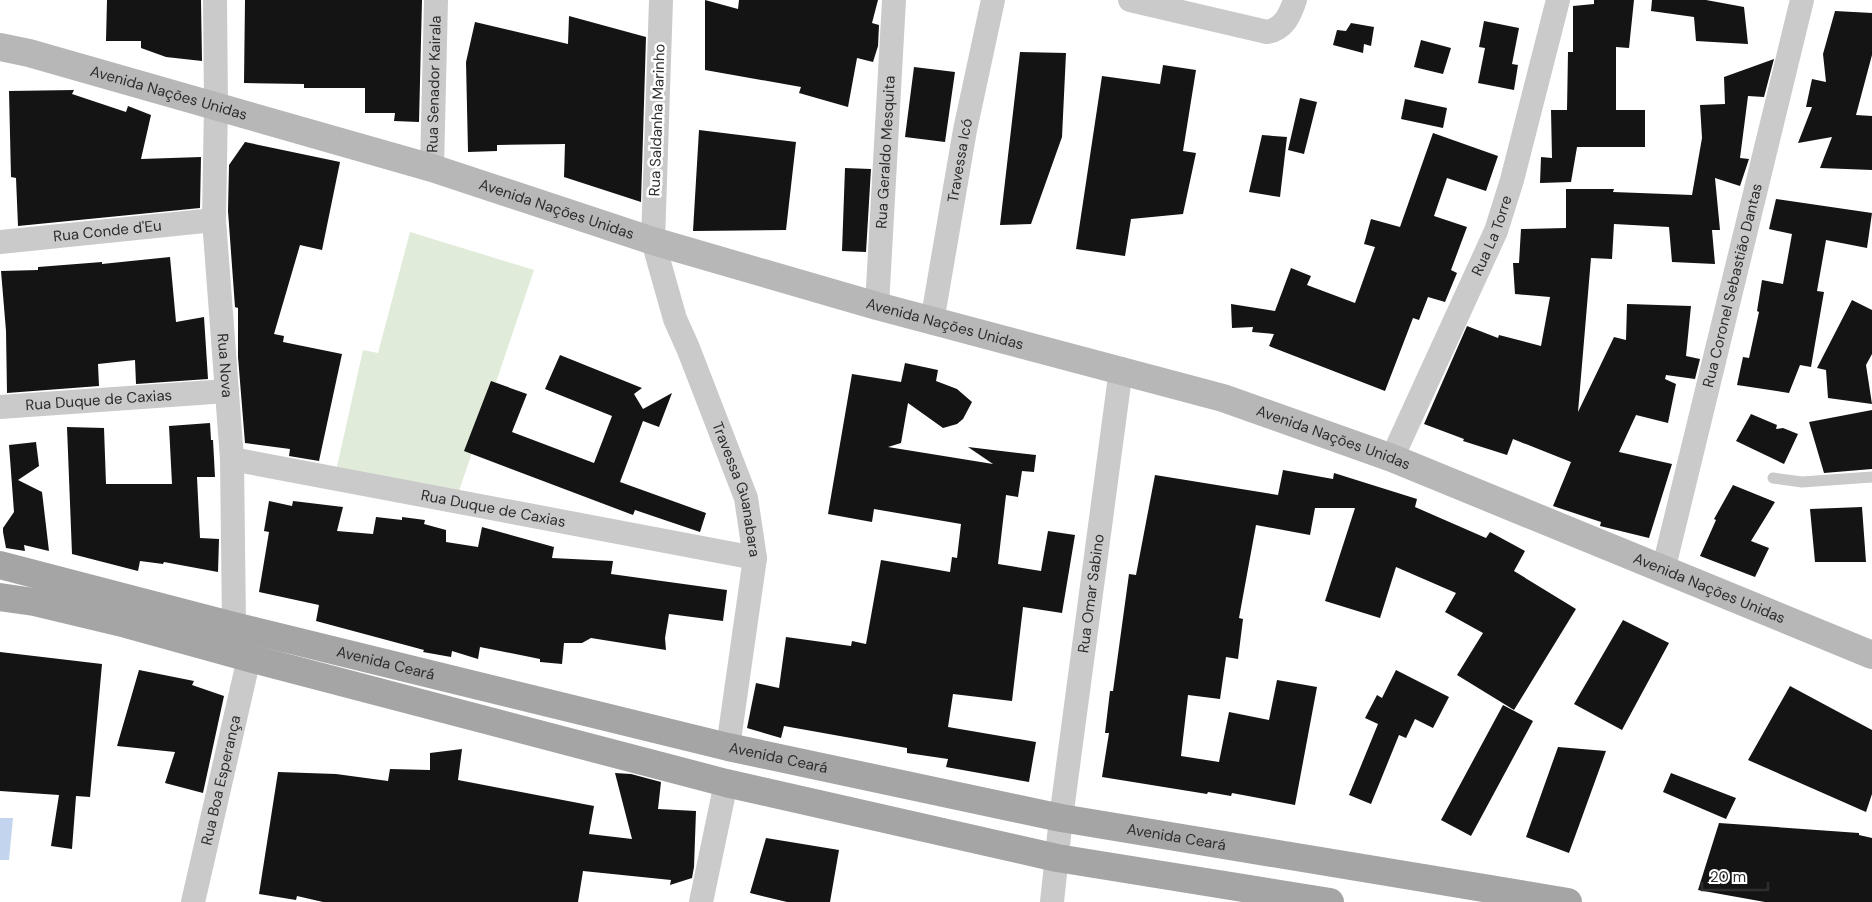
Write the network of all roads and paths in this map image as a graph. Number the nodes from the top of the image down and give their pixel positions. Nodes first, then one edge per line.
1 (216, 0) edge
2 (436, 0) edge
3 (661, 0) edge
4 (894, 0) edge
5 (993, 0) edge
6 (1130, 0) edge
7 (1296, 0) edge
8 (1558, 0) edge
9 (1802, 0) edge
10 (0, 47) edge
11 (216, 106) junction
12 (432, 168) junction
13 (214, 220) junction
14 (653, 241) junction
15 (0, 242) edge
16 (877, 306) junction
17 (932, 322) junction
18 (1121, 370) junction
19 (227, 391) junction
20 (0, 407) edge
21 (1392, 458) junction
22 (232, 459) junction
23 (1872, 477) edge
24 (1773, 478) dead end
25 (0, 554) edge
26 (755, 558) junction
27 (0, 565) edge
28 (1664, 571) junction
29 (0, 597) edge
30 (234, 626) junction
31 (1872, 655) edge
32 (249, 658) junction
33 (728, 747) junction
34 (726, 782) junction
35 (1061, 818) junction
36 (1057, 858) junction
37 (193, 902) edge
38 (701, 902) edge
39 (1052, 902) edge
40 (1330, 902) edge
41 (1568, 902) edge

1 - 11 street, Rua Nova
2 - 12 street, Rua Senador Kairala
3 - 14 street, Rua Saldanha Marinho
4 - 16 street, Rua Geraldo Mesquita
5 - 17 street, Travessa Icó
6 - 7 street
8 - 21 street, Rua La Torre
9 - 28 street, Rua Coronel Sebastião Dantas
10 - 11 street, Avenida Nações Unidas
11 - 12 street, Avenida Nações Unidas
11 - 13 street, Rua Nova
12 - 14 street, Avenida Nações Unidas
13 - 15 street, Rua Conde d'Eu
13 - 19 street, Rua Nova
14 - 16 street, Avenida Nações Unidas
14 - 26 street, Travessa Guanabara
16 - 17 street, Avenida Nações Unidas
17 - 18 street, Avenida Nações Unidas
18 - 21 street, Avenida Nações Unidas
18 - 35 street, Rua Omar Sabino
19 - 20 street, Rua Duque de Caxias
19 - 22 street, Rua Nova
21 - 28 street, Avenida Nações Unidas
22 - 26 street, Rua Duque de Caxias
22 - 30 street, Rua Nova
23 - 24 lane
25 - 27 street
26 - 33 street, Travessa Guanabara
27 - 30 main road, Avenida Ceará
28 - 31 street, Avenida Nações Unidas
29 - 32 main road, Avenida Ceará
30 - 33 main road, Avenida Ceará
32 - 34 main road, Avenida Ceará
32 - 37 street, Rua Boa Esperança
33 - 35 main road, Avenida Ceará
34 - 36 main road, Avenida Ceará
34 - 38 street
35 - 36 street, Rua Omar Sabino
35 - 41 main road, Avenida Ceará
36 - 39 street, Rua Omar Sabino
36 - 40 main road, Avenida Ceará

